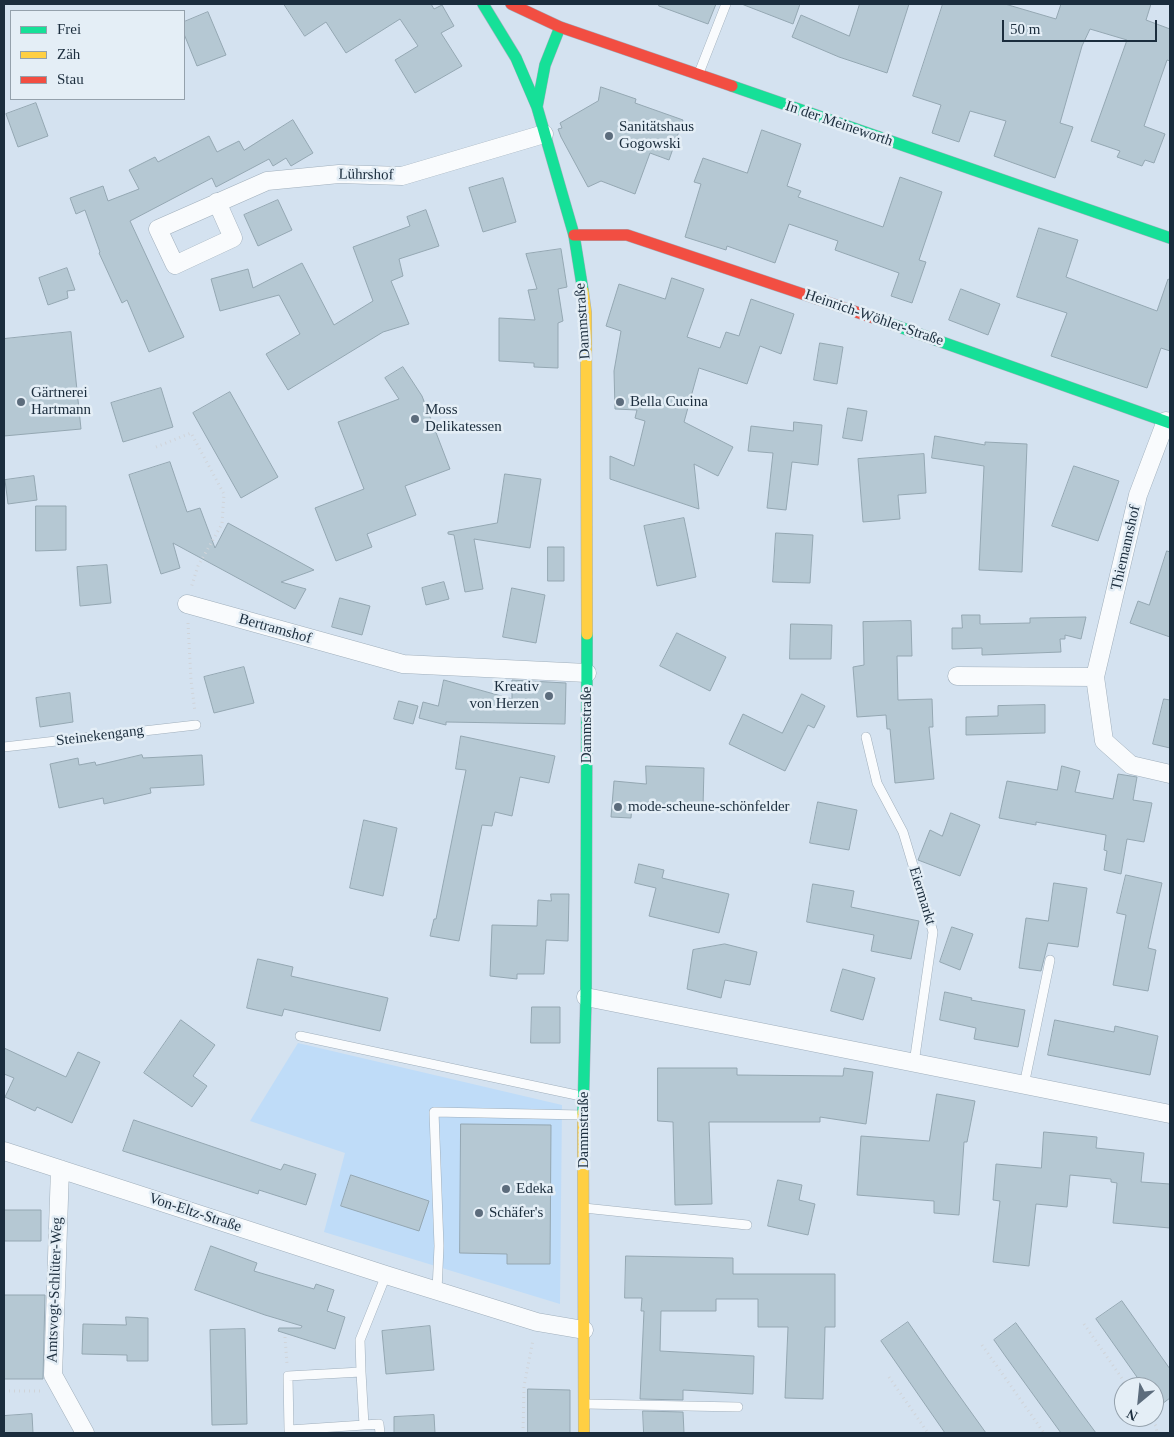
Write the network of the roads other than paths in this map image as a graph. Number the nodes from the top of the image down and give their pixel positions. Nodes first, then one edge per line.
1 (483, 4) edge
2 (511, 4) edge
3 (726, 4) edge
4 (560, 27) junction
5 (698, 75) junction
6 (537, 107) junction
7 (544, 134) junction
8 (217, 202) dead end
9 (574, 235) junction
10 (1170, 238) edge
11 (1168, 422) edge
12 (187, 604) road end
13 (587, 673) junction
14 (957, 676) dead end
15 (1095, 677) junction
16 (196, 725) road end
17 (866, 737) dead end
18 (4, 747) edge
19 (1170, 774) edge
20 (1050, 960) dead end
21 (586, 997) junction
22 (300, 1036) dead end
23 (914, 1063) junction
24 (1024, 1085) junction
25 (583, 1097) junction
26 (1170, 1114) edge
27 (584, 1115) junction
28 (4, 1151) edge
29 (60, 1169) junction
30 (584, 1208) junction
31 (747, 1225) dead end
32 (386, 1275) junction
33 (437, 1291) junction
34 (584, 1330) junction
35 (360, 1372) junction
36 (584, 1404) junction
37 (738, 1407) dead end
38 (364, 1425) junction
39 (289, 1432) edge
40 (85, 1433) edge
41 (380, 1433) edge
42 (584, 1433) edge

1 - 6 main road
2 - 4 main road, In der Meineworth
3 - 5 lane
4 - 5 main road, In der Meineworth
4 - 6 main road, Dammstraße
5 - 10 main road, In der Meineworth
6 - 7 main road, Dammstraße
7 - 8 street, Lührshof
7 - 9 main road, Dammstraße
9 - 11 main road, Heinrich-Wöhler-Straße
9 - 13 main road, Dammstraße
11 - 15 street, Thiemannshof
12 - 13 street, Bertramshof
13 - 21 main road, Dammstraße
14 - 15 street
15 - 19 street, Thiemannshof
16 - 18 lane, Steinekengang
17 - 23 lane, Eiermarkt
20 - 24 lane
21 - 23 street
21 - 25 main road, Dammstraße
22 - 25 lane
23 - 24 street
24 - 26 street
25 - 27 main road, Dammstraße
27 - 30 main road, Dammstraße
27 - 33 lane
28 - 29 street, Von-Eltz-Straße
29 - 32 street, Von-Eltz-Straße
29 - 40 street, Amtsvogt-Schlüter-Weg
30 - 31 lane
30 - 34 main road, Dammstraße
32 - 33 street, Von-Eltz-Straße
32 - 35 lane
33 - 34 street, Von-Eltz-Straße
34 - 36 main road, Dammstraße
35 - 38 lane
35 - 39 lane
36 - 37 lane
36 - 42 main road, Dammstraße
38 - 39 lane
38 - 41 lane

